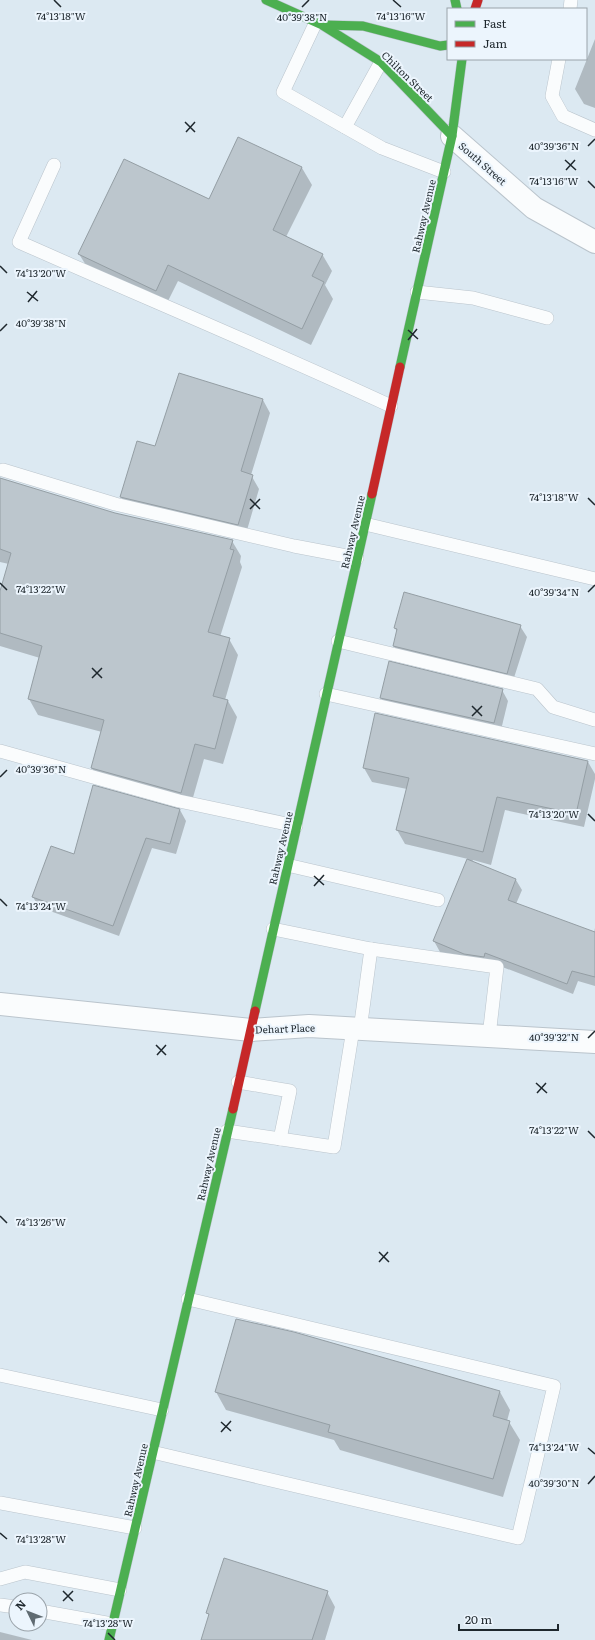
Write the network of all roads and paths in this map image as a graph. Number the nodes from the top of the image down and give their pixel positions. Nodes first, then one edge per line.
1 (266, 0) edge
2 (319, 23) junction
3 (447, 45) edge
4 (462, 60) edge
5 (559, 60) edge
6 (381, 62) junction
7 (346, 127) junction
8 (595, 130) edge
9 (452, 136) junction
10 (54, 164) dead end
11 (444, 172) junction
12 (595, 242) edge
13 (417, 292) junction
14 (547, 318) dead end
15 (391, 406) junction
16 (4, 470) dead end
17 (365, 524) junction
18 (357, 558) junction
19 (595, 579) edge
20 (338, 641) junction
21 (326, 694) junction
22 (595, 720) edge
23 (0, 751) edge
24 (595, 754) edge
25 (296, 826) junction
26 (287, 865) junction
27 (438, 900) dead end
28 (273, 929) junction
29 (371, 949) junction
30 (0, 1004) edge
31 (251, 1030) junction
32 (356, 1030) junction
33 (489, 1036) junction
34 (595, 1042) edge
35 (238, 1082) junction
36 (227, 1132) junction
37 (280, 1139) junction
38 (188, 1298) junction
39 (0, 1374) edge
40 (162, 1410) junction
41 (152, 1452) junction
42 (0, 1503) edge
43 (135, 1528) junction
44 (0, 1579) edge
45 (120, 1590) junction
46 (48, 1612) edge
47 (112, 1624) junction
48 (108, 1640) edge

1 - 2 main road, Chilton Street
2 - 3 main road, Chilton Street
2 - 6 main road, Chilton Street
2 - 7 lane
4 - 9 main road, Rahway Avenue
5 - 8 lane
6 - 7 lane
6 - 9 main road, Chilton Street
7 - 11 lane
9 - 11 main road, Rahway Avenue
9 - 12 street, South Street
10 - 15 lane
11 - 13 main road, Rahway Avenue
13 - 14 lane
13 - 15 main road, Rahway Avenue
15 - 17 main road, Rahway Avenue
16 - 18 lane
17 - 18 main road, Rahway Avenue
17 - 19 lane
18 - 20 main road, Rahway Avenue
20 - 21 main road, Rahway Avenue
20 - 22 lane
21 - 24 lane
21 - 25 main road, Rahway Avenue
23 - 25 lane
25 - 26 main road, Rahway Avenue
26 - 27 lane
26 - 28 main road, Rahway Avenue
28 - 29 lane
28 - 31 main road, Rahway Avenue
29 - 32 lane
29 - 33 lane
30 - 31 street, Dehart Place
31 - 32 street, Dehart Place
31 - 35 main road, Rahway Avenue
32 - 33 street, Dehart Place
32 - 37 lane
33 - 34 street, Dehart Place
35 - 36 main road, Rahway Avenue
35 - 37 lane
36 - 37 lane
36 - 38 main road, Rahway Avenue
38 - 40 main road, Rahway Avenue
38 - 41 lane
39 - 40 lane
40 - 41 main road, Rahway Avenue
41 - 43 main road, Rahway Avenue
42 - 43 lane
43 - 45 main road, Rahway Avenue
44 - 45 lane
45 - 47 main road, Rahway Avenue
46 - 47 lane
47 - 48 main road, Rahway Avenue

